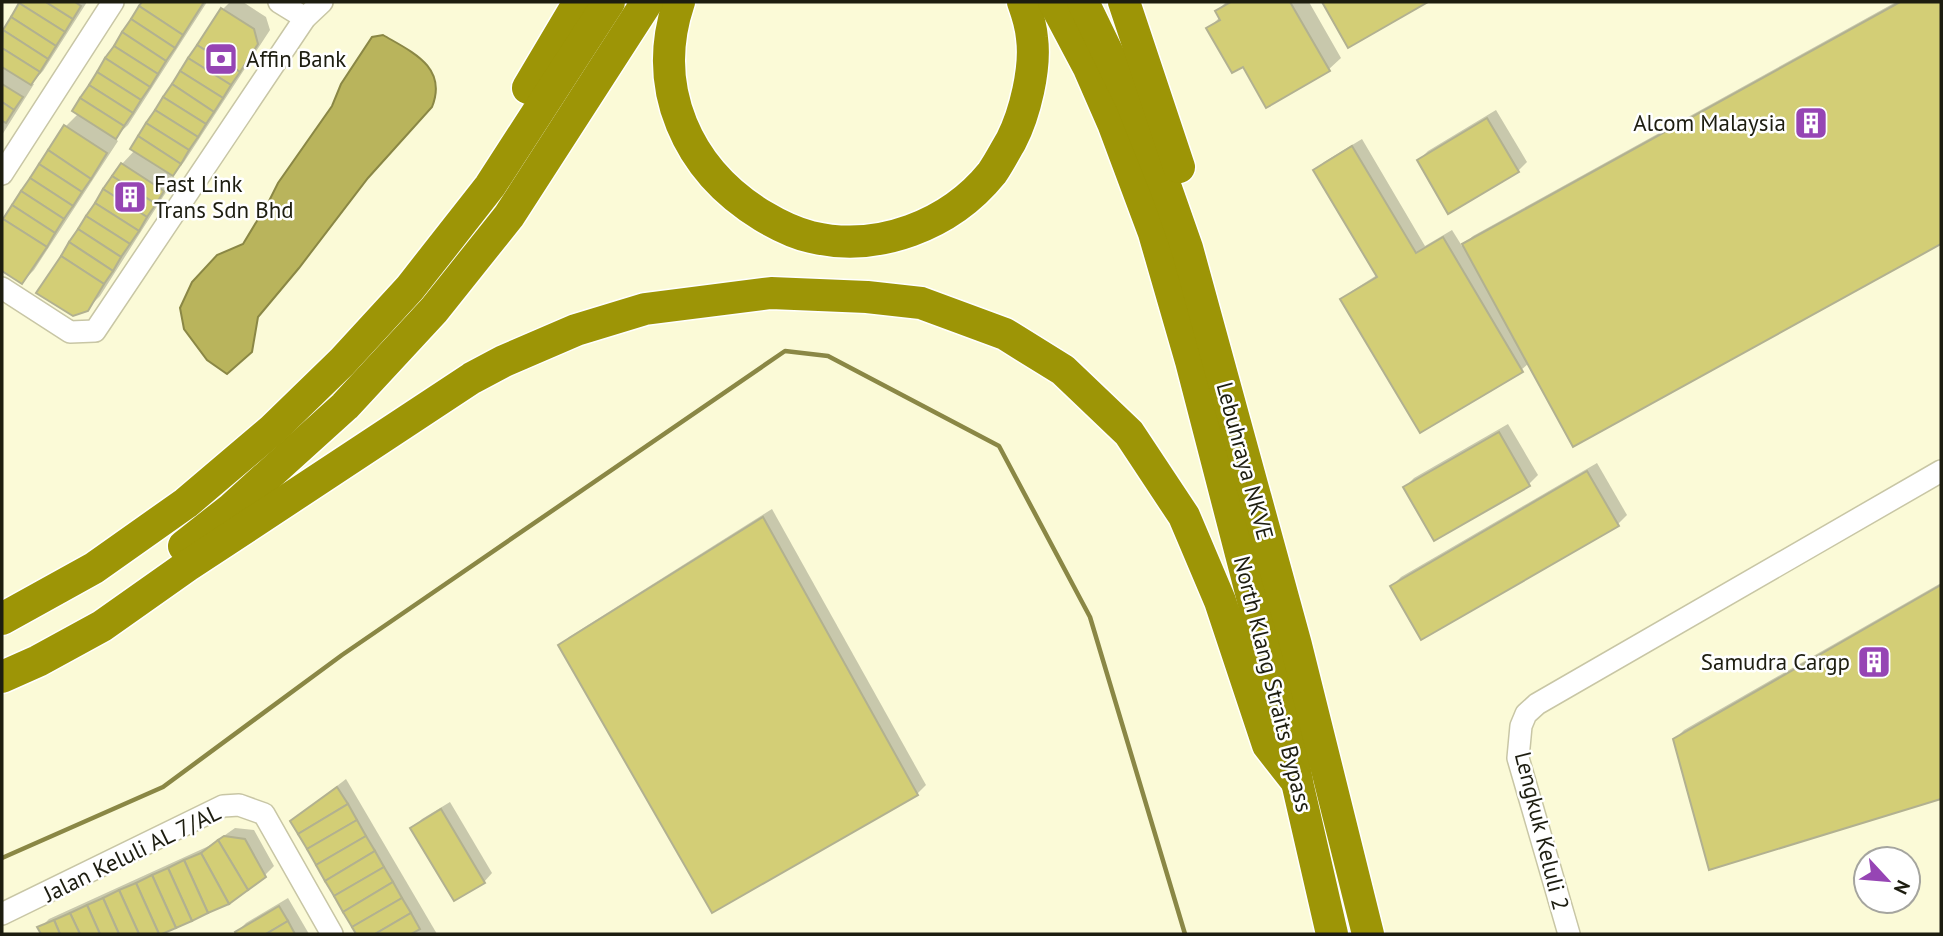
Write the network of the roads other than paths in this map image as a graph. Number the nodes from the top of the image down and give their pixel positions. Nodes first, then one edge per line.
1 (113, 2) edge
2 (279, 2) edge
3 (322, 2) edge
4 (579, 2) edge
5 (609, 2) edge
6 (647, 2) edge
7 (679, 2) edge
8 (1023, 2) edge
9 (1054, 2) edge
10 (1083, 2) edge
11 (1124, 2) edge
12 (1139, 2) edge
13 (305, 19) junction
14 (1174, 152) junction
15 (2, 174) edge
16 (2, 288) edge
17 (410, 288) junction
18 (1941, 471) edge
19 (4, 618) edge
20 (1296, 645) junction
21 (2, 669) edge
22 (2, 677) edge
23 (1297, 782) junction
24 (2, 914) edge
25 (332, 934) edge
26 (1332, 934) edge
27 (1368, 934) edge
28 (1569, 934) edge

1 - 15 street
2 - 13 street
3 - 13 street
4 - 17 highway
5 - 17 highway
6 - 21 highway
7 - 8 highway
9 - 23 highway, North Klang Straits Bypass
10 - 20 highway, Lebuhraya NKVE
11 - 14 highway
12 - 14 highway
13 - 16 street
14 - 20 highway
17 - 19 highway
18 - 28 street, Lengkuk Keluli 2
20 - 27 highway, Lebuhraya NKVE
22 - 23 highway
23 - 26 highway, North Klang Straits Bypass
24 - 25 street, Jalan Keluli AL 7/AL

